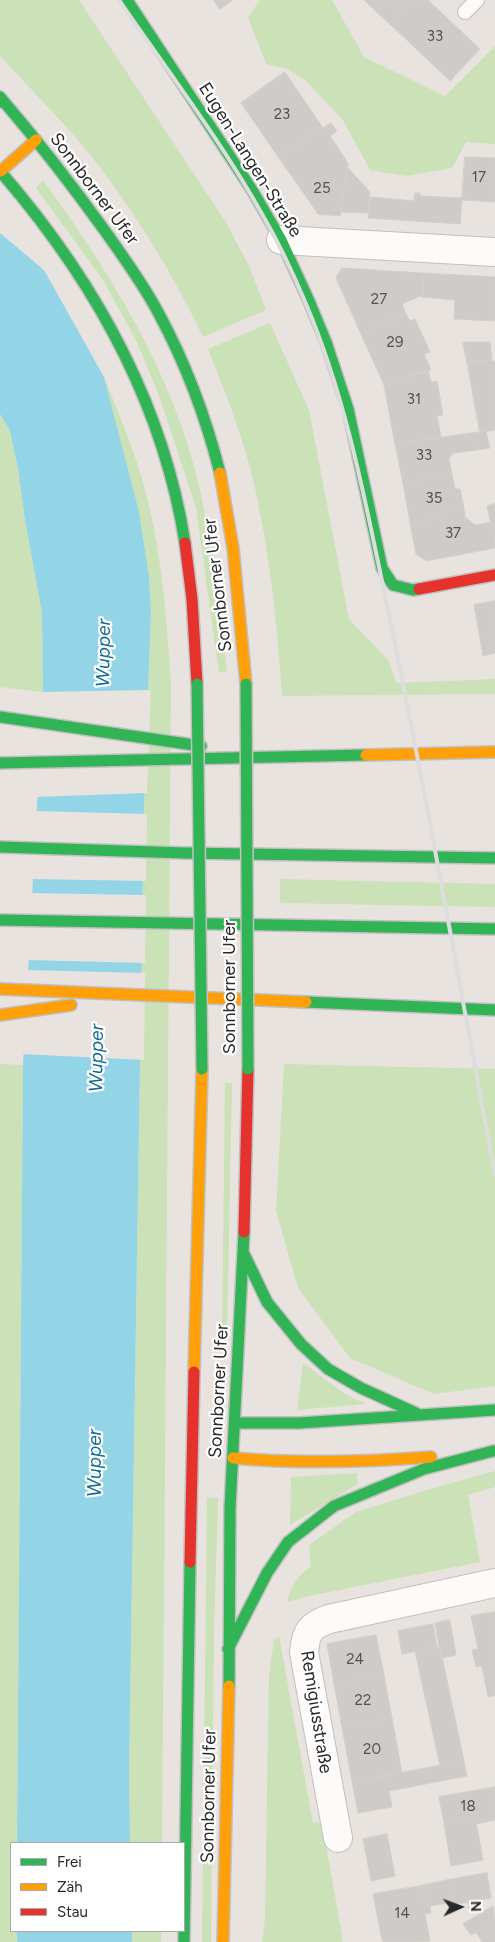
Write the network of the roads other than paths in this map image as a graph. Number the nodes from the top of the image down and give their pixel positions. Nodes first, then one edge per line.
1 (127, 0) edge
2 (477, 0) edge
3 (465, 12) dead end
4 (1, 99) edge
5 (36, 140) junction
6 (0, 171) edge
7 (281, 240) junction
8 (495, 252) edge
9 (495, 575) edge
10 (0, 717) edge
11 (495, 752) edge
12 (278, 757) junction
13 (0, 763) edge
14 (0, 847) edge
15 (495, 858) edge
16 (0, 920) edge
17 (495, 929) edge
18 (0, 989) edge
19 (140, 996) junction
20 (495, 1010) edge
21 (0, 1015) edge
22 (244, 1254) junction
23 (495, 1410) edge
24 (417, 1414) junction
25 (230, 1423) junction
26 (494, 1451) edge
27 (229, 1458) junction
28 (495, 1583) edge
29 (228, 1649) junction
30 (338, 1838) dead end
31 (185, 1902) edge
32 (223, 1942) edge

1 - 7 main road, Eugen-Langen-Straße
2 - 3 lane
4 - 5 main road, Sonnborner Ufer
5 - 6 main road
5 - 22 main road, Sonnborner Ufer, bridge
6 - 31 main road, Sonnborner Ufer, bridge
7 - 8 street
7 - 9 main road, Eugen-Langen-Straße
10 - 12 main road
11 - 12 main road
12 - 13 main road
14 - 15 main road
16 - 17 main road
18 - 19 main road
19 - 20 main road
19 - 21 main road
22 - 24 main road
22 - 25 main road, Sonnborner Ufer
23 - 24 main road
24 - 25 main road
25 - 27 main road, Sonnborner Ufer
26 - 27 main road
26 - 29 main road
27 - 29 main road, Sonnborner Ufer
28 - 30 street, Remigiusstraße
29 - 32 main road, Sonnborner Ufer

